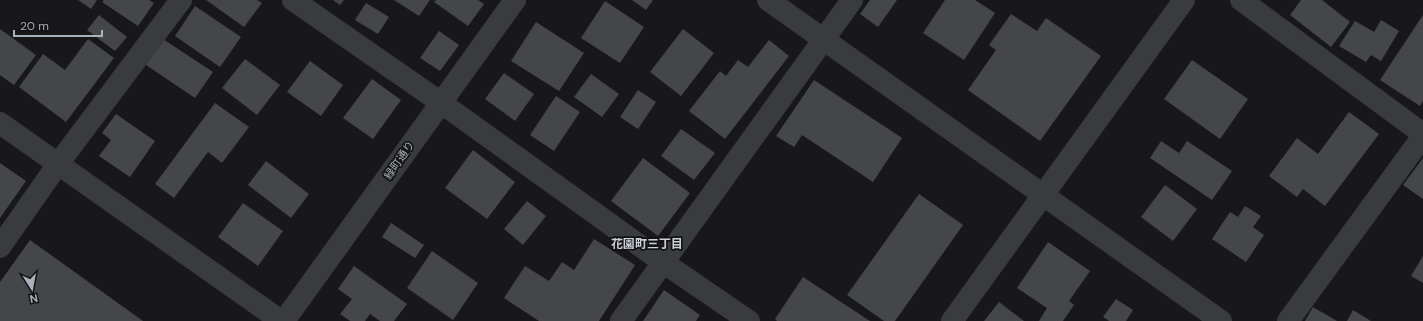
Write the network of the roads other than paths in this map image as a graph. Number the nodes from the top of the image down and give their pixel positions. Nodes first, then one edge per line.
1 (181, 0) edge
2 (292, 0) edge
3 (515, 0) edge
4 (768, 0) edge
5 (852, 0) edge
6 (1184, 0) edge
7 (1241, 0) edge
8 (823, 40) junction
9 (440, 102) junction
10 (0, 123) edge
11 (1423, 135) edge
12 (58, 164) junction
13 (1044, 195) junction
14 (0, 247) edge
15 (664, 263) junction
16 (281, 321) edge
17 (284, 321) edge
18 (621, 321) edge
19 (749, 321) edge
20 (952, 321) edge
21 (1221, 321) edge
22 (1288, 321) edge

1 - 12 street
2 - 9 street
3 - 9 street, 緑町通り
4 - 8 street
5 - 8 street
6 - 13 street
7 - 11 street
8 - 13 street
8 - 15 street
9 - 15 street
9 - 17 street, 緑町通り
10 - 12 street
11 - 22 street
12 - 14 street
12 - 16 street
13 - 20 street
13 - 21 street
15 - 18 street
15 - 19 street

